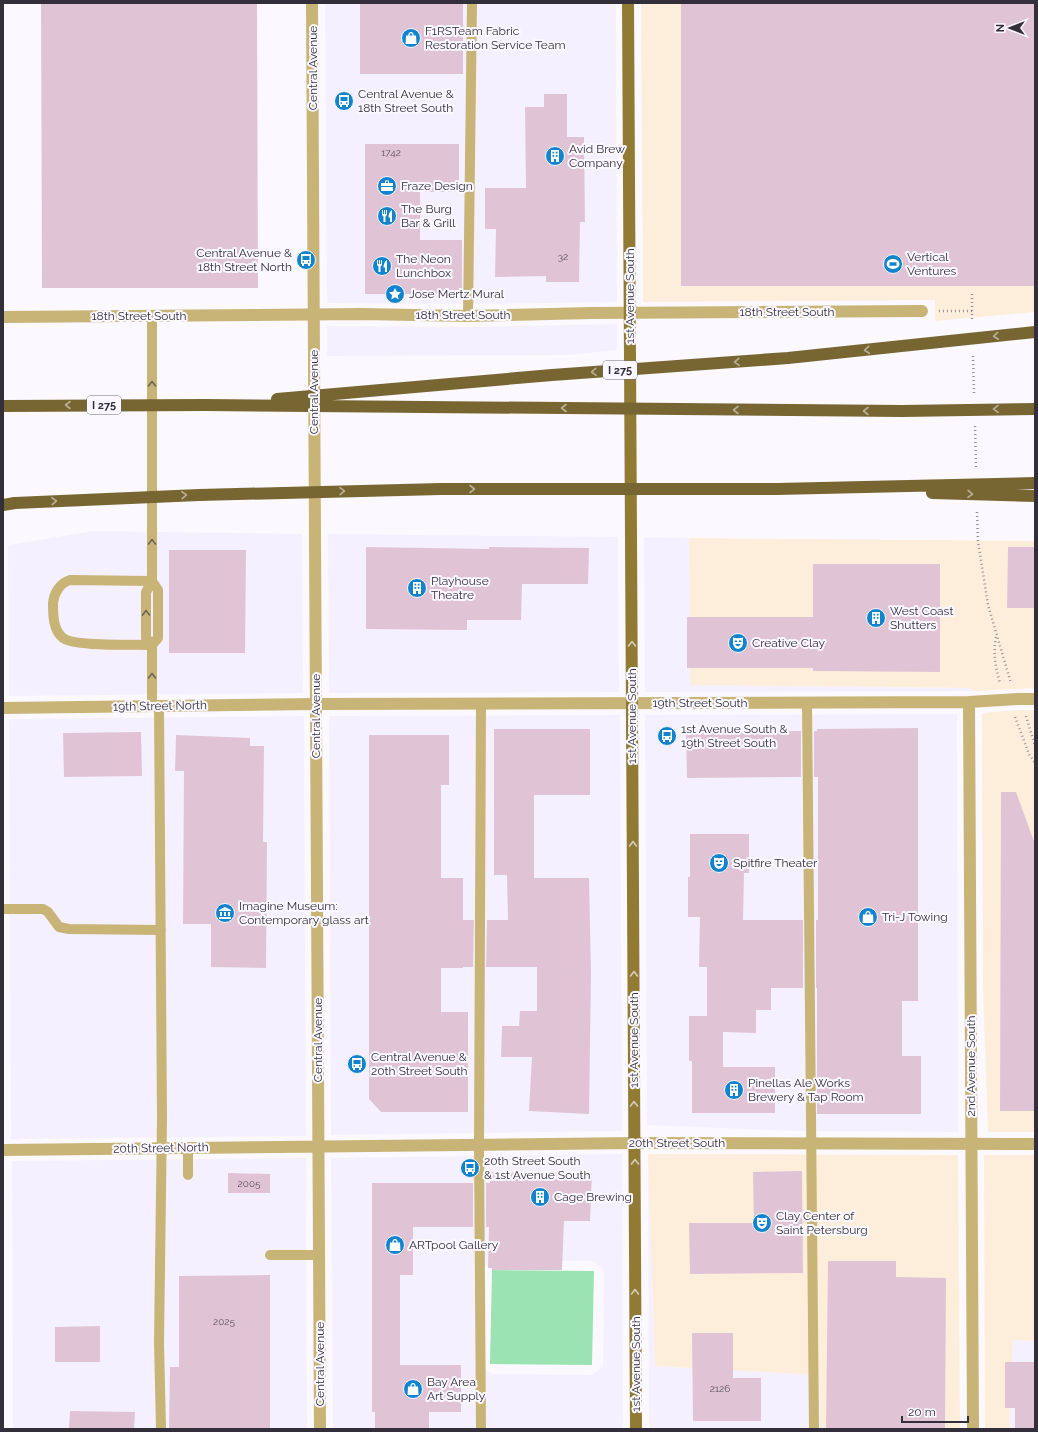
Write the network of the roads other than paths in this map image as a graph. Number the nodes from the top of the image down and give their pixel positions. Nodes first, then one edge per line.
1 (312, 3) edge
2 (472, 3) edge
3 (628, 3) edge
4 (922, 311) road end
5 (630, 313) junction
6 (314, 315) junction
7 (152, 316) junction
8 (468, 316) junction
9 (3, 317) edge
10 (1035, 332) edge
11 (205, 405) junction
12 (3, 406) edge
13 (1035, 409) edge
14 (1035, 483) edge
15 (777, 489) junction
16 (1035, 496) edge
17 (3, 505) edge
18 (152, 581) junction
19 (152, 644) junction
20 (1035, 699) edge
21 (970, 702) junction
22 (632, 703) junction
23 (807, 703) junction
24 (316, 704) junction
25 (481, 704) junction
26 (156, 707) junction
27 (3, 708) edge
28 (3, 909) edge
29 (161, 930) junction
30 (634, 1142) junction
31 (812, 1143) junction
32 (971, 1144) junction
33 (1035, 1144) edge
34 (480, 1145) junction
35 (319, 1147) junction
36 (162, 1148) junction
37 (188, 1148) junction
38 (3, 1150) edge
39 (188, 1175) dead end
40 (270, 1255) dead end
41 (319, 1255) junction
42 (161, 1429) edge
43 (320, 1429) edge
44 (481, 1429) edge
45 (636, 1429) edge
46 (814, 1429) edge
47 (972, 1429) edge

1 - 6 street, Central Avenue
2 - 8 lane
3 - 5 main road, 1st Avenue South
4 - 5 street, 18th Street South
5 - 8 street, 18th Street South
22 -> 5 main road, 1st Avenue South
6 - 7 street, 18th Street South
6 - 8 street, 18th Street South
6 - 24 street, Central Avenue
7 - 9 street, 18th Street South
18 -> 7 lane
10 -> 11 highway, I 275, bridge
11 -> 12 highway, I 275, bridge
13 -> 11 highway, bridge
14 - 15 highway, bridge
15 -> 16 highway, bridge
17 -> 15 highway, bridge
19 -> 18 lane
18 - 19 lane
26 -> 19 lane
20 - 21 street, 19th Street South
21 - 23 street, 19th Street South
21 - 32 street, 2nd Avenue South
22 - 23 street, 19th Street South
22 - 25 street, 19th Street South
30 -> 22 main road, 1st Avenue South
23 - 31 lane
24 - 25 street, 19th Street South
24 - 26 street, 19th Street North
24 - 35 street, Central Avenue
25 - 34 lane
26 - 27 street, 19th Street North
26 - 29 lane
28 - 29 lane
29 - 36 lane
30 - 31 street, 20th Street South
30 - 34 street, 20th Street South
45 -> 30 main road, 1st Avenue South
31 - 32 street, 20th Street South
31 - 46 lane
32 - 33 street, 20th Street South
32 - 47 street, 2nd Avenue South
34 - 35 street, 20th Street South
34 - 44 lane
35 - 37 street, 20th Street North
35 - 41 street, Central Avenue
36 - 37 street, 20th Street North
36 - 38 street, 20th Street North
36 - 42 lane
37 - 39 lane
40 - 41 lane
41 - 43 street, Central Avenue

